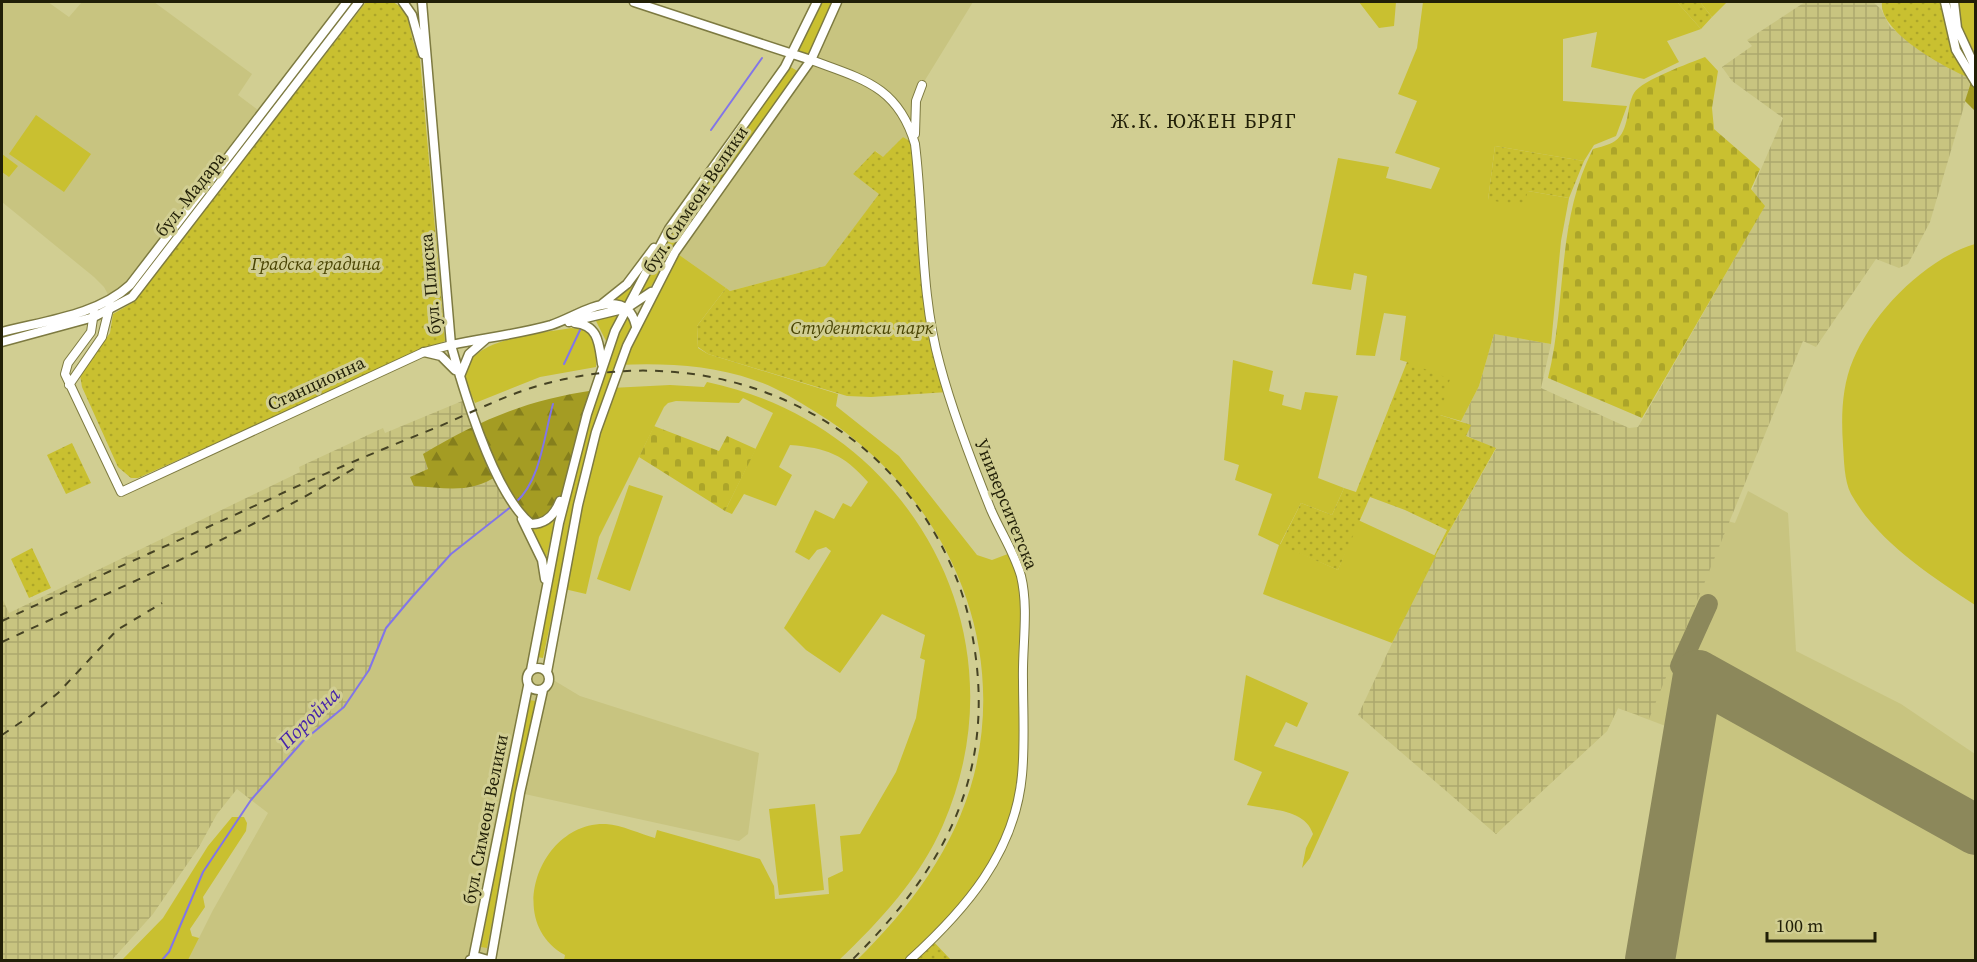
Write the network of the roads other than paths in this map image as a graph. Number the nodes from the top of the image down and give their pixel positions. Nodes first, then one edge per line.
1 (347, 2) edge
2 (359, 2) edge
3 (403, 2) edge
4 (423, 2) edge
5 (634, 2) edge
6 (817, 2) edge
7 (837, 2) edge
8 (1945, 2) edge
9 (1954, 2) edge
10 (794, 54) junction
11 (811, 60) junction
12 (426, 66) junction
13 (1976, 69) edge
14 (1976, 83) edge
15 (922, 85) dead end
16 (915, 144) junction
17 (669, 229) junction
18 (655, 289) junction
19 (111, 300) junction
20 (602, 304) junction
21 (95, 307) junction
22 (627, 308) junction
23 (109, 311) junction
24 (94, 317) junction
25 (550, 325) junction
26 (636, 326) junction
27 (2, 332) edge
28 (488, 338) junction
29 (2, 342) edge
30 (451, 345) junction
31 (424, 352) junction
32 (602, 365) junction
33 (460, 377) junction
34 (69, 385) junction
35 (576, 458) junction
36 (521, 516) junction
37 (546, 589) junction
38 (531, 670) junction
39 (547, 672) junction
40 (528, 686) junction
41 (543, 690) junction
42 (471, 960) edge
43 (490, 960) edge
44 (910, 960) edge

1 - 19 main road, бул. Мадара
2 - 23 main road, бул. Мадара
3 - 12 main road, бул. Плиска
4 - 12 main road, бул. Плиска
5 - 10 main road
6 - 10 main road, бул. Симеон Велики
7 - 11 main road, бул. Симеон Велики
8 - 14 main road
9 - 13 main road
10 - 11 main road
10 - 17 main road, бул. Симеон Велики
11 - 16 street, Университетска
11 - 18 main road, бул. Симеон Велики
12 - 30 main road, бул. Плиска
15 - 16 street
16 - 44 street, Университетска
17 - 20 main road
17 - 22 main road, бул. Симеон Велики
18 - 22 main road
18 - 26 main road, бул. Симеон Велики
19 - 21 main road, бул. Мадара
19 - 23 street
20 - 22 main road
20 - 25 main road, Станционна
21 - 24 street
21 - 27 main road, бул. Мадара
22 - 25 main road
22 - 26 main road
22 - 32 main road, бул. Симеон Велики
23 - 24 main road, бул. Мадара
23 - 34 street
24 - 29 main road, бул. Мадара
24 - 34 street
25 - 28 main road, Станционна
25 - 32 main road
26 - 39 main road, бул. Симеон Велики
28 - 30 main road, Станционна
28 - 33 main road
30 - 31 street, Станционна
30 - 33 main road, бул. Плиска
31 - 33 main road
31 - 34 street, Станционна
32 - 35 main road, бул. Симеон Велики
33 - 36 main road, бул. Плиска
35 - 36 main road
35 - 37 main road, бул. Симеон Велики
36 - 37 main road
37 - 38 main road, бул. Симеон Велики
38 - 39 main road
38 - 40 main road
39 - 41 main road
40 - 41 main road
40 - 42 main road, бул. Симеон Велики
41 - 43 main road
42 - 43 main road

